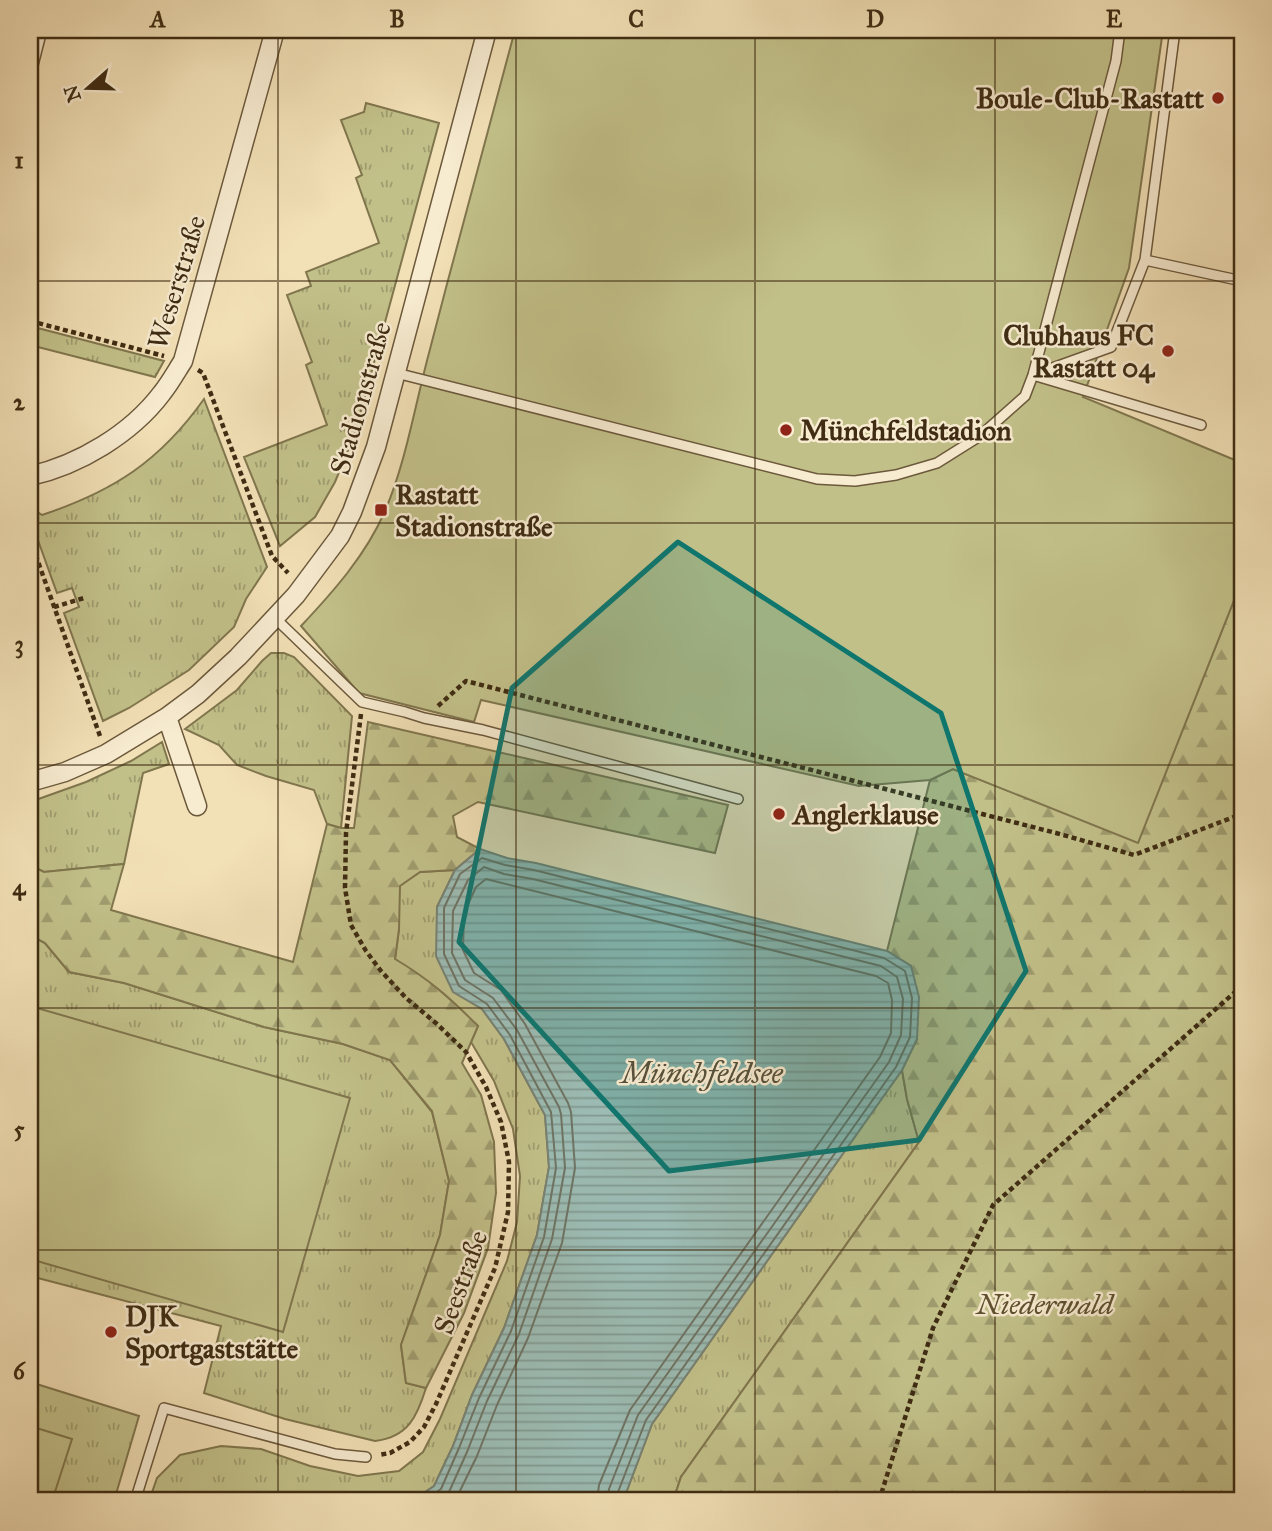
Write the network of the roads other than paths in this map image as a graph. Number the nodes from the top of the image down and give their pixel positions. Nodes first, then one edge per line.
1 (42, 30) edge
2 (275, 30) edge
3 (487, 30) edge
4 (1120, 30) edge
5 (1175, 30) edge
6 (30, 77) edge
7 (1145, 260) junction
8 (1242, 281) edge
9 (396, 373) junction
10 (1033, 375) junction
11 (1201, 425) dead end
12 (30, 477) edge
13 (275, 618) junction
14 (167, 718) junction
15 (30, 782) edge
16 (738, 799) dead end
17 (197, 806) dead end
18 (366, 1457) road end
19 (135, 1501) edge

1 - 6 lane
2 - 12 street, Weserstraße
3 - 9 street, Stadionstraße
4 - 10 lane
5 - 7 lane
7 - 8 lane
7 - 10 lane
9 - 10 lane
9 - 13 street, Stadionstraße
10 - 11 lane
13 - 14 street, Stadionstraße
13 - 16 lane
14 - 15 street, Stadionstraße
14 - 17 street
18 - 19 lane

